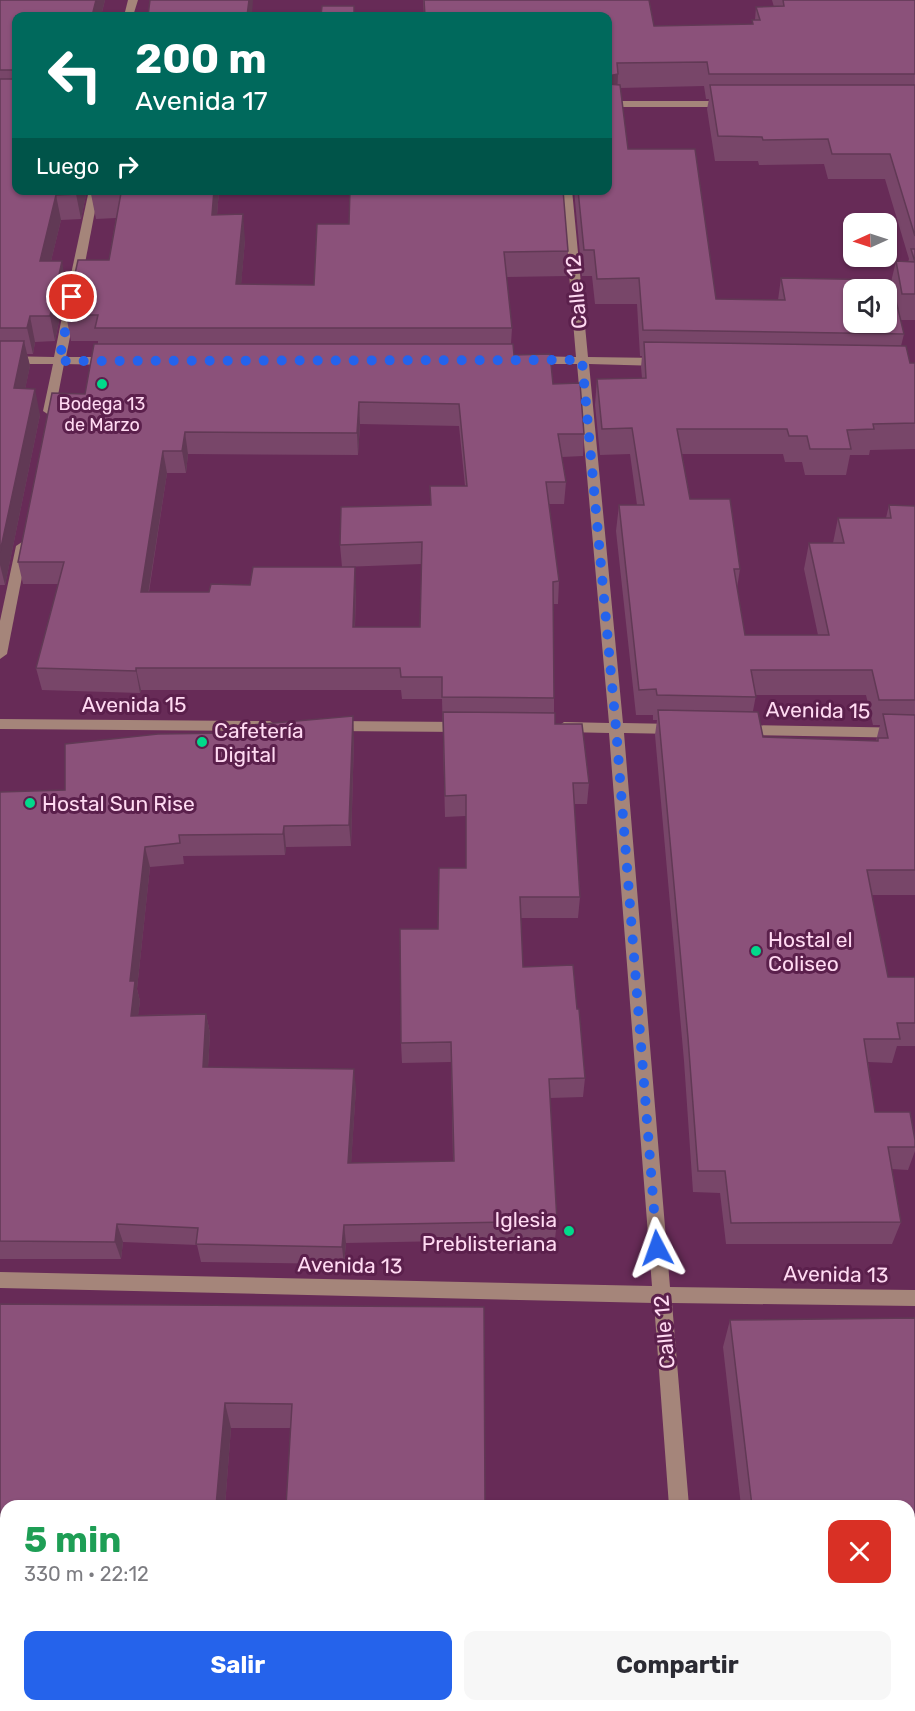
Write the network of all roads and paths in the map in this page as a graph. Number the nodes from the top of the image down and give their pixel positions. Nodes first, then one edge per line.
1 (612, 104) edge
2 (738, 104) edge
3 (93, 195) edge
4 (567, 195) edge
5 (0, 360) edge
6 (523, 360) edge
7 (582, 360) junction
8 (59, 361) junction
9 (119, 361) edge
10 (678, 362) edge
11 (47, 419) edge
12 (24, 537) edge
13 (0, 654) edge
14 (0, 724) edge
15 (284, 726) edge
16 (320, 726) edge
17 (474, 727) edge
18 (545, 727) edge
19 (616, 728) junction
20 (688, 729) edge
21 (724, 729) edge
22 (915, 733) edge
23 (0, 1280) edge
24 (661, 1295) junction
25 (915, 1298) edge
26 (678, 1500) edge

1 - 2 street
3 - 8 street
4 - 7 street, Calle 12
5 - 8 street
6 - 7 street
7 - 10 street
7 - 19 street, Calle 12
8 - 9 street
8 - 11 street
12 - 13 street
14 - 15 street, Avenida 15
16 - 17 street
18 - 19 street
19 - 20 street
19 - 24 street, Calle 12
21 - 22 street, Avenida 15
23 - 24 street, Avenida 13
24 - 25 street, Avenida 13
24 - 26 street, Calle 12

